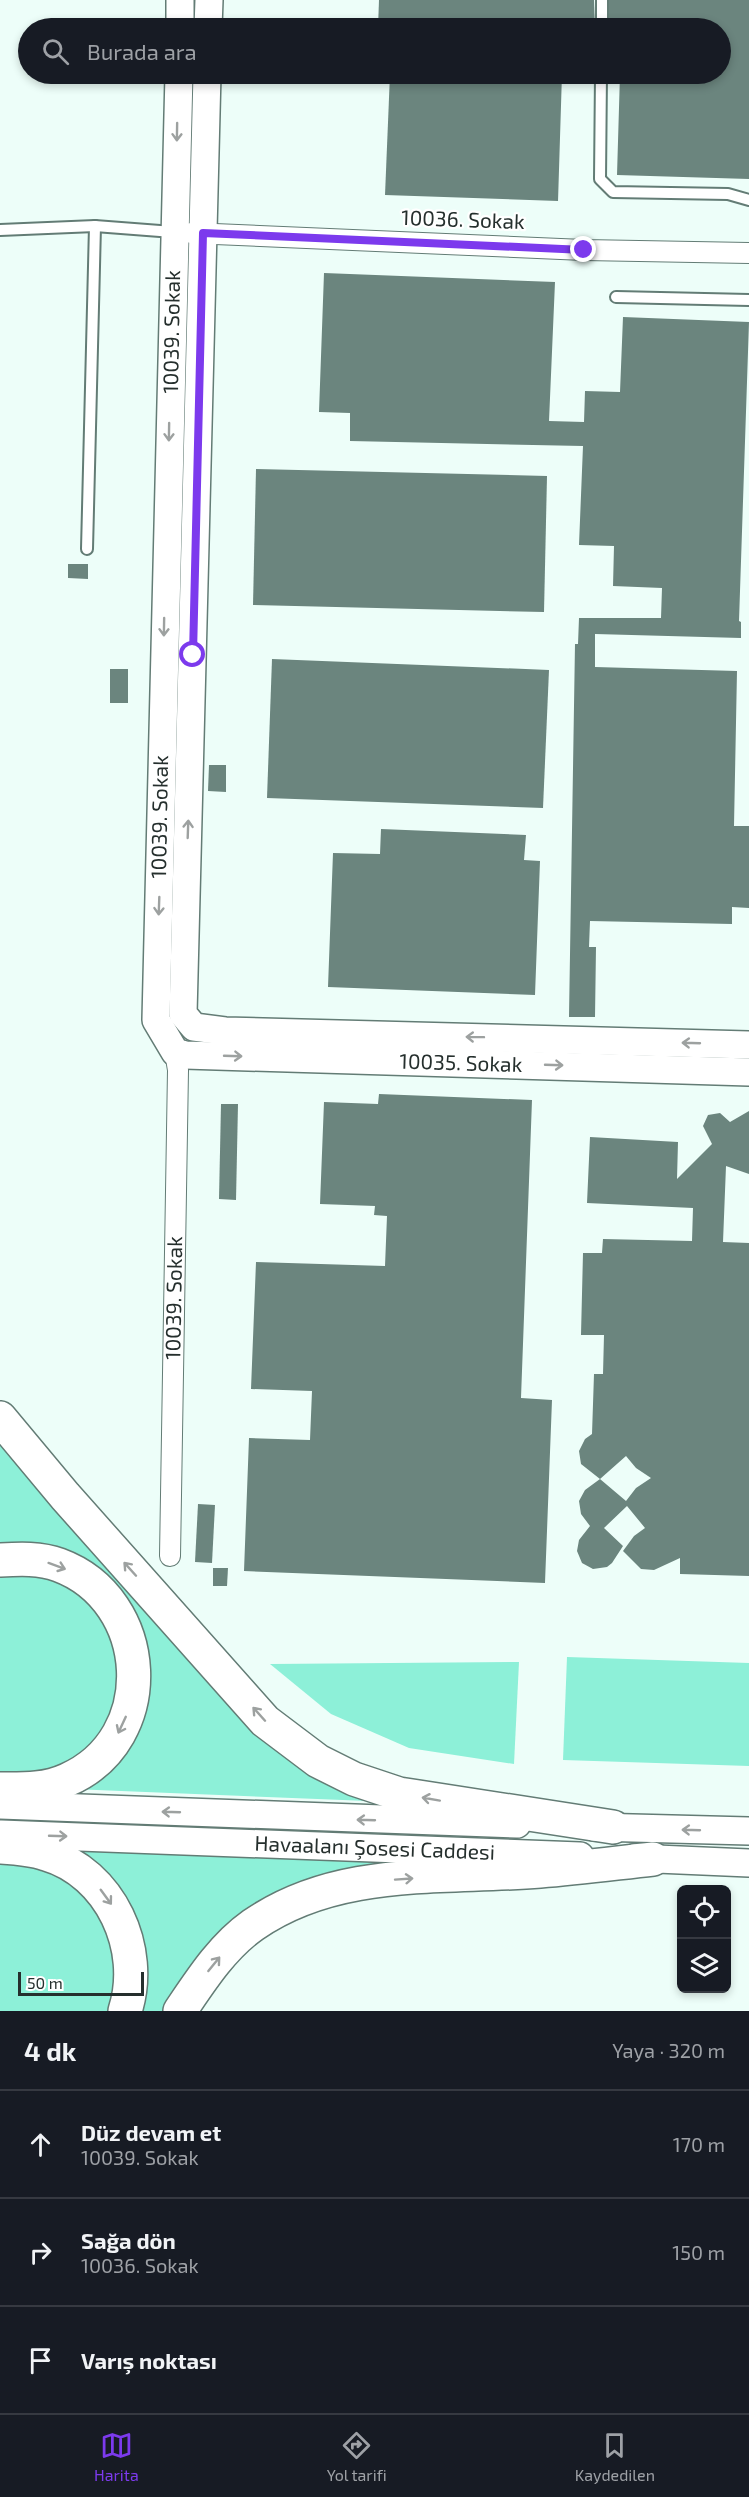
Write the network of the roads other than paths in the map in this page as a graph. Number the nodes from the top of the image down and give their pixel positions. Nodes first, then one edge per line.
1 (180, 0) edge
2 (209, 0) edge
3 (602, 0) edge
4 (180, 18) edge
5 (208, 18) edge
6 (602, 18) edge
7 (178, 84) edge
8 (207, 84) edge
9 (601, 84) edge
10 (749, 200) edge
11 (95, 226) junction
12 (0, 230) edge
13 (174, 232) junction
14 (203, 233) junction
15 (749, 253) edge
16 (616, 297) dead end
17 (749, 300) edge
18 (87, 549) dead end
19 (183, 1014) joint
20 (749, 1045) edge
21 (175, 1052) junction
22 (749, 1072) edge
23 (0, 1418) edge
24 (171, 1556) dead end
25 (0, 1560) edge
26 (0, 1789) edge
27 (0, 1805) edge
28 (613, 1827) junction
29 (749, 1832) edge
30 (0, 1834) edge
31 (0, 1846) edge
32 (653, 1859) junction
33 (749, 1863) edge
34 (125, 2011) edge
35 (180, 2011) edge

1 - 4 street
2 - 5 street
3 - 6 lane
7 -> 13 street, 10039. Sokak
8 - 14 street, 10039. Sokak
9 - 10 lane
11 - 12 lane
11 - 13 lane
11 - 18 lane
13 - 14 street, 10036. Sokak
13 -> 21 street, 10039. Sokak
14 - 15 street, 10036. Sokak
19 -> 14 street, 10039. Sokak
16 - 17 lane
20 -> 19 street, 10035. Sokak
21 -> 22 street, 10035. Sokak
21 - 24 street, 10039. Sokak
28 -> 23 highway
25 -> 26 highway
28 -> 27 street, Havaalanı Şosesi Caddesi
29 -> 28 street, Havaalanı Şosesi Caddesi
30 -> 32 street, Havaalanı Şosesi Caddesi
31 -> 34 highway
32 - 33 street, Havaalanı Şosesi Caddesi
35 -> 32 highway

